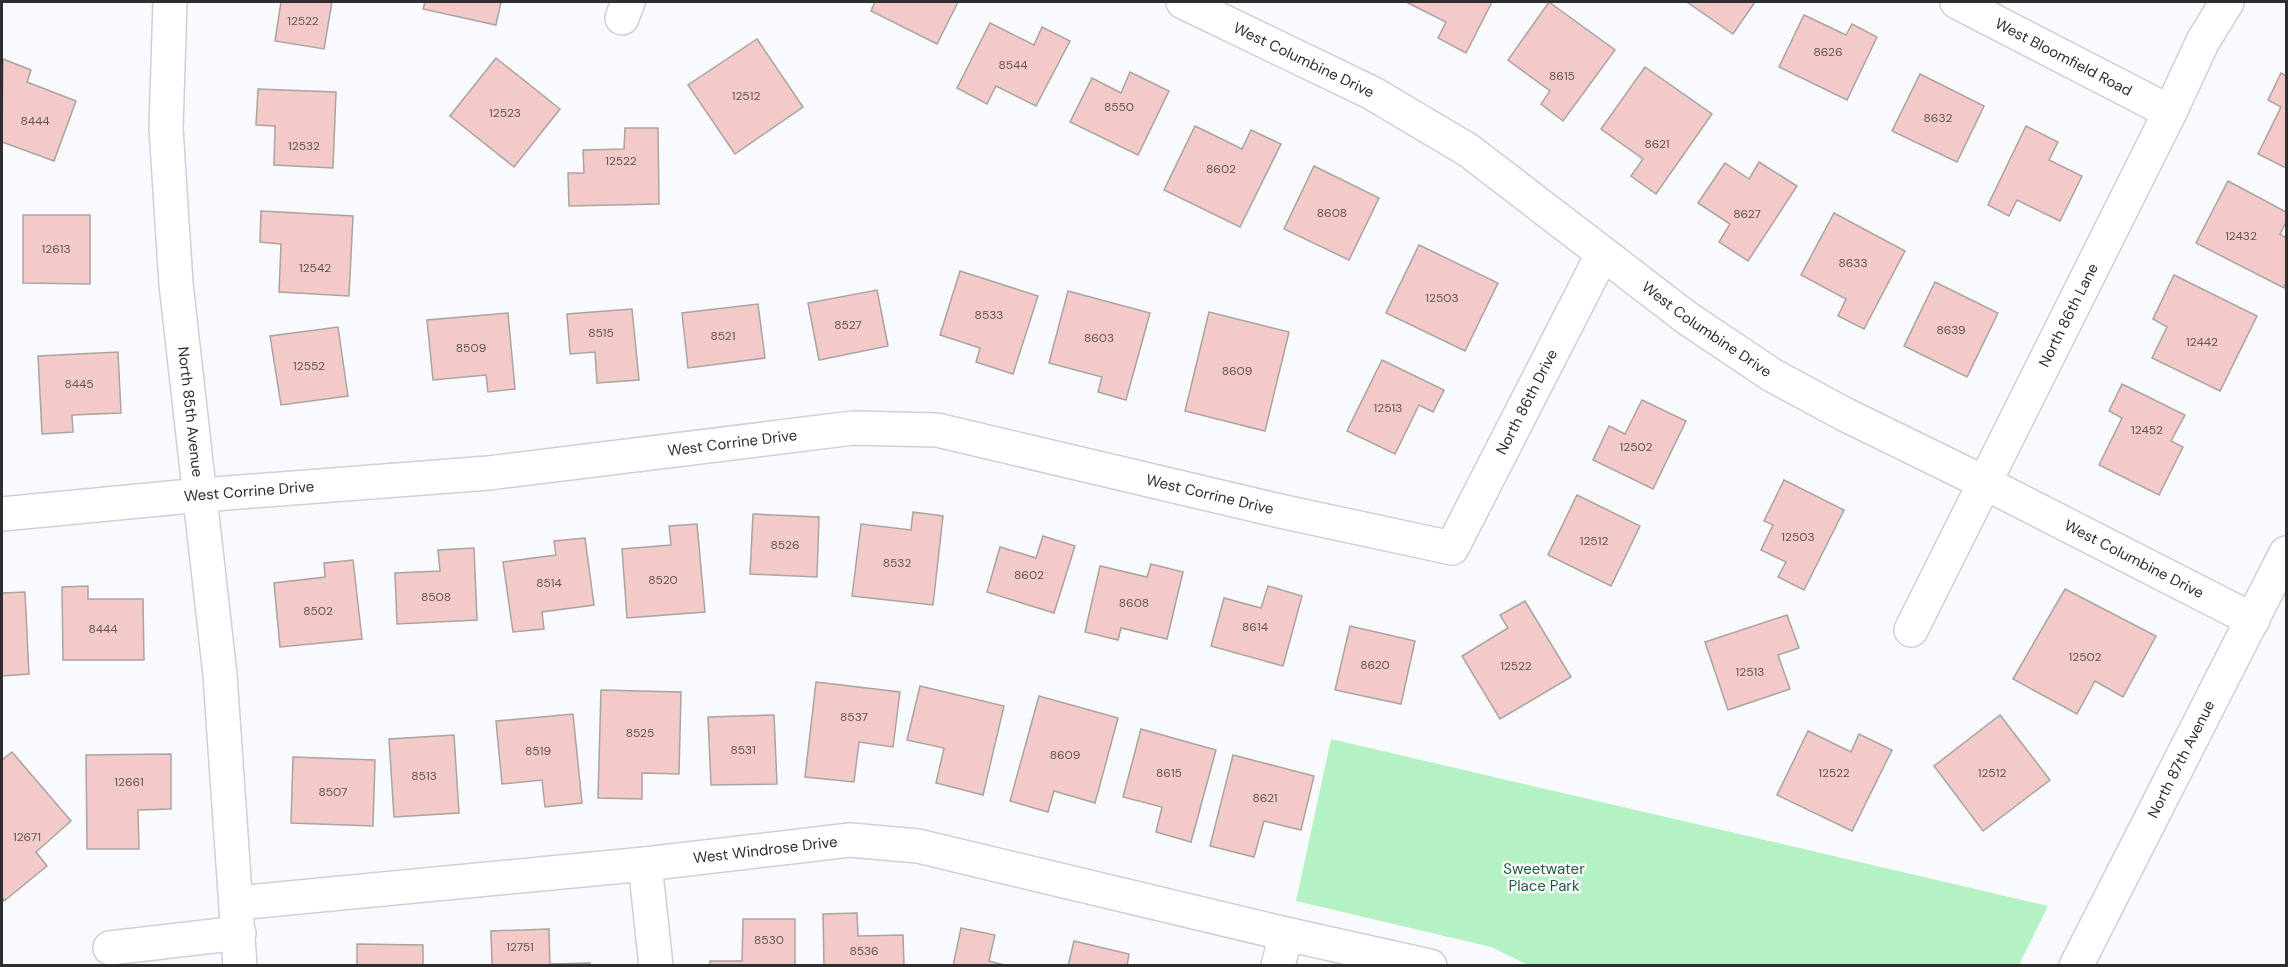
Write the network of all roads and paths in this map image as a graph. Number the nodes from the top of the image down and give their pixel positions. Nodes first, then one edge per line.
1 (170, 2) edge
2 (1183, 2) edge
3 (1957, 2) edge
4 (2227, 2) edge
5 (2170, 112) junction
6 (1602, 255) junction
7 (1984, 483) junction
8 (201, 495) junction
9 (2, 514) edge
10 (1452, 548) joint
11 (2286, 553) edge
12 (2253, 620) junction
13 (1911, 630) dead end
14 (645, 864) junction
15 (238, 918) junction
16 (1286, 934) junction
17 (110, 948) dead end
18 (240, 966) edge
19 (656, 966) edge
20 (1278, 966) edge
21 (1430, 966) edge
22 (2076, 966) edge

1 - 8 street, North 85th Avenue
2 - 6 street, West Columbine Drive
3 - 5 street, West Bloomfield Road
4 - 5 street, North 86th Lane
5 - 7 street, North 86th Lane
6 - 7 street, West Columbine Drive
6 - 10 street, North 86th Drive
7 - 12 street, West Columbine Drive
7 - 13 street, North 86th Lane
8 - 9 street, West Corrine Drive
8 - 10 street, West Corrine Drive
8 - 15 street, North 85th Avenue
11 - 12 street, North 87th Avenue
12 - 22 street, North 87th Avenue
14 - 15 street, West Windrose Drive
14 - 16 street, West Windrose Drive
14 - 19 street
15 - 17 street, West Windrose Drive
15 - 18 street, North 85th Avenue
16 - 20 street
16 - 21 street, West Windrose Drive

